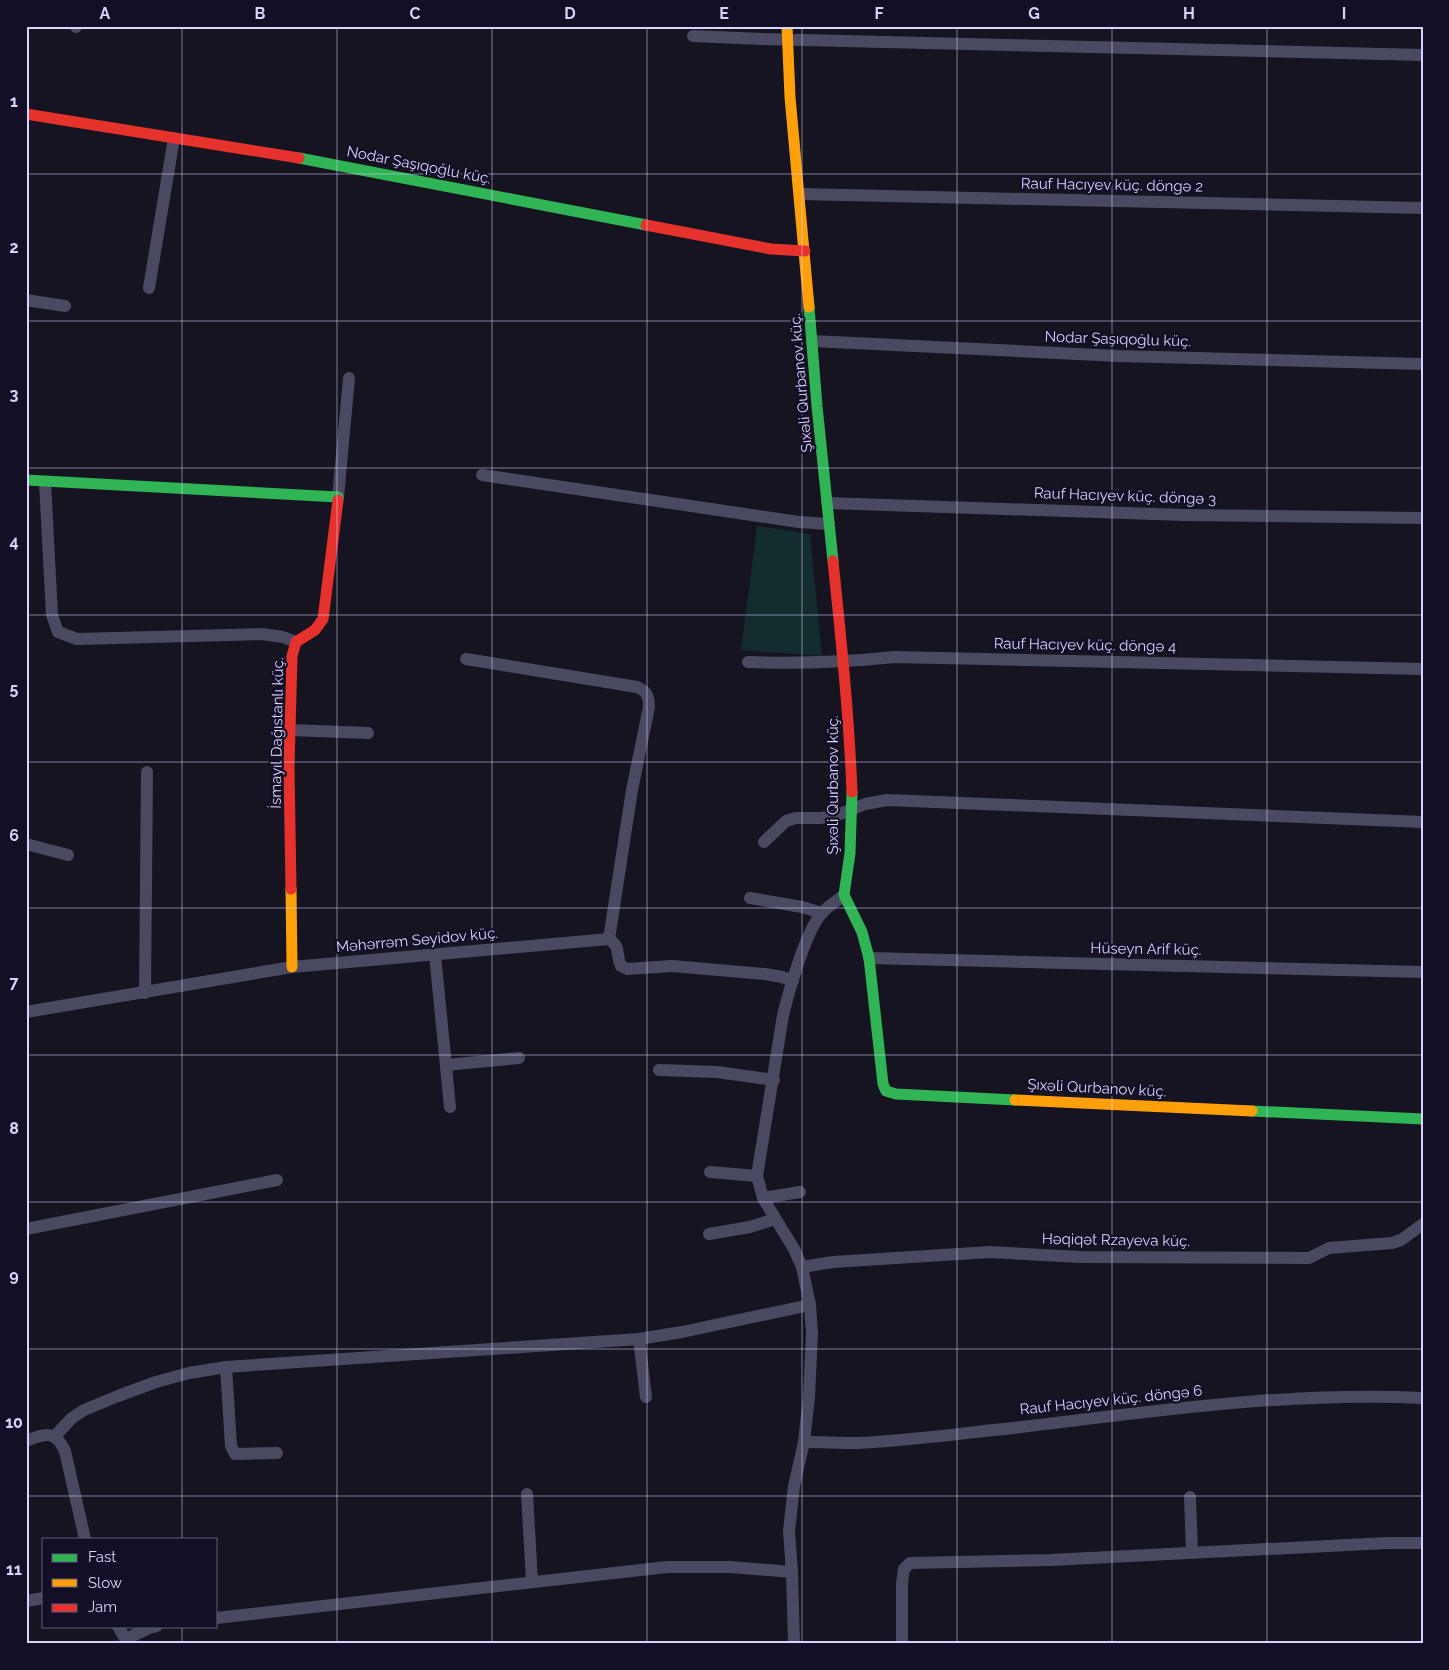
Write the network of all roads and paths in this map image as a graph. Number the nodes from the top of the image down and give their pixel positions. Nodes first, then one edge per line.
1 (787, 33) edge
2 (693, 36) dead end
3 (1423, 55) edge
4 (26, 114) edge
5 (174, 138) junction
6 (800, 194) junction
7 (1423, 208) edge
8 (805, 251) junction
9 (149, 288) dead end
10 (26, 300) edge
11 (65, 306) dead end
12 (812, 341) junction
13 (1423, 364) edge
14 (349, 378) dead end
15 (482, 475) dead end
16 (26, 480) edge
17 (45, 482) junction
18 (338, 497) junction
19 (827, 503) junction
20 (1423, 518) edge
21 (829, 524) junction
22 (296, 642) junction
23 (466, 659) dead end
24 (748, 662) dead end
25 (844, 662) junction
26 (1423, 669) edge
27 (290, 730) junction
28 (368, 733) dead end
29 (147, 772) dead end
30 (852, 808) junction
31 (1423, 822) edge
32 (764, 842) dead end
33 (26, 844) edge
34 (68, 855) dead end
35 (844, 895) junction
36 (750, 898) dead end
37 (822, 913) junction
38 (609, 939) junction
39 (435, 955) junction
40 (868, 958) junction
41 (292, 967) junction
42 (1423, 972) edge
43 (793, 981) junction
44 (145, 993) junction
45 (26, 1012) edge
46 (519, 1058) dead end
47 (446, 1066) junction
48 (659, 1070) dead end
49 (774, 1080) junction
50 (450, 1108) dead end
51 (1423, 1119) edge
52 (710, 1172) dead end
53 (757, 1176) junction
54 (278, 1180) dead end
55 (800, 1192) dead end
56 (763, 1198) junction
57 (775, 1219) junction
58 (1423, 1224) edge
59 (26, 1229) edge
60 (709, 1234) dead end
61 (802, 1267) junction
62 (810, 1305) junction
63 (639, 1339) junction
64 (226, 1367) junction
65 (646, 1397) dead end
66 (1423, 1398) edge
67 (54, 1437) junction
68 (26, 1441) edge
69 (804, 1442) junction
70 (278, 1453) dead end
71 (527, 1494) dead end
72 (1190, 1497) dead end
73 (85, 1538) edge
74 (1423, 1543) edge
75 (1192, 1553) junction
76 (792, 1572) junction
77 (532, 1581) junction
78 (42, 1598) edge
79 (26, 1601) edge
80 (218, 1618) edge
81 (119, 1628) edge
82 (149, 1628) edge
83 (127, 1642) edge
84 (794, 1644) edge
85 (902, 1644) edge

1 - 2 street
1 - 3 street
1 - 6 street, Şıxəli Qurbanov küç.
4 - 5 street, Nodar Şaşıqoğlu küç.
5 - 8 street, Nodar Şaşıqoğlu küç.
5 - 9 street
6 - 7 street, Rauf Hacıyev küç. döngə 2
6 - 8 street, Şıxəli Qurbanov küç.
8 - 12 street, Şıxəli Qurbanov küç.
10 - 11 street
12 - 13 street, Nodar Şaşıqoğlu küç.
12 - 19 street, Şıxəli Qurbanov küç.
14 - 18 street
15 - 21 street
16 - 17 street
17 - 18 street
17 - 22 street
18 - 22 street, İsmayıl Dağıstanlı küç.
19 - 20 street, Rauf Hacıyev küç. döngə 3
19 - 21 street, Şıxəli Qurbanov küç.
21 - 25 street, Şıxəli Qurbanov küç.
22 - 27 street, İsmayıl Dağıstanlı küç.
23 - 38 street
24 - 25 street, Rauf Hacıyev küç. döngə 4
25 - 26 street, Rauf Hacıyev küç. döngə 4
25 - 30 street, Şıxəli Qurbanov küç.
27 - 28 street
27 - 41 street, İsmayıl Dağıstanlı küç.
29 - 44 street
30 - 31 street
30 - 32 street
30 - 35 street, Şıxəli Qurbanov küç.
33 - 34 street
35 - 37 street
35 - 40 street, Şıxəli Qurbanov küç.
36 - 37 street
37 - 43 street
38 - 39 street, Məhərrəm Seyidov küç.
38 - 43 street
39 - 41 street, Məhərrəm Seyidov küç.
39 - 47 street
40 - 42 street, Hüseyn Arif küç.
40 - 51 street, Şıxəli Qurbanov küç.
41 - 44 street, Məhərrəm Seyidov küç.
43 - 49 street
44 - 45 street, Məhərrəm Seyidov küç.
46 - 47 street
47 - 50 street
48 - 49 street
49 - 53 street
52 - 53 street
53 - 56 street
54 - 59 street
55 - 56 street
56 - 57 street
57 - 60 street
57 - 61 street
58 - 61 street, Həqiqət Rzayeva küç.
61 - 62 street
62 - 63 street
62 - 69 street
63 - 64 street
63 - 65 street
64 - 67 street
64 - 70 street
66 - 69 street, Rauf Hacıyev küç. döngə 6
67 - 68 street
67 - 73 street
69 - 76 street
71 - 77 street
72 - 75 street
74 - 75 street
75 - 85 street
76 - 77 street
76 - 84 street
77 - 80 street
78 - 79 street
81 - 83 street
82 - 83 street

